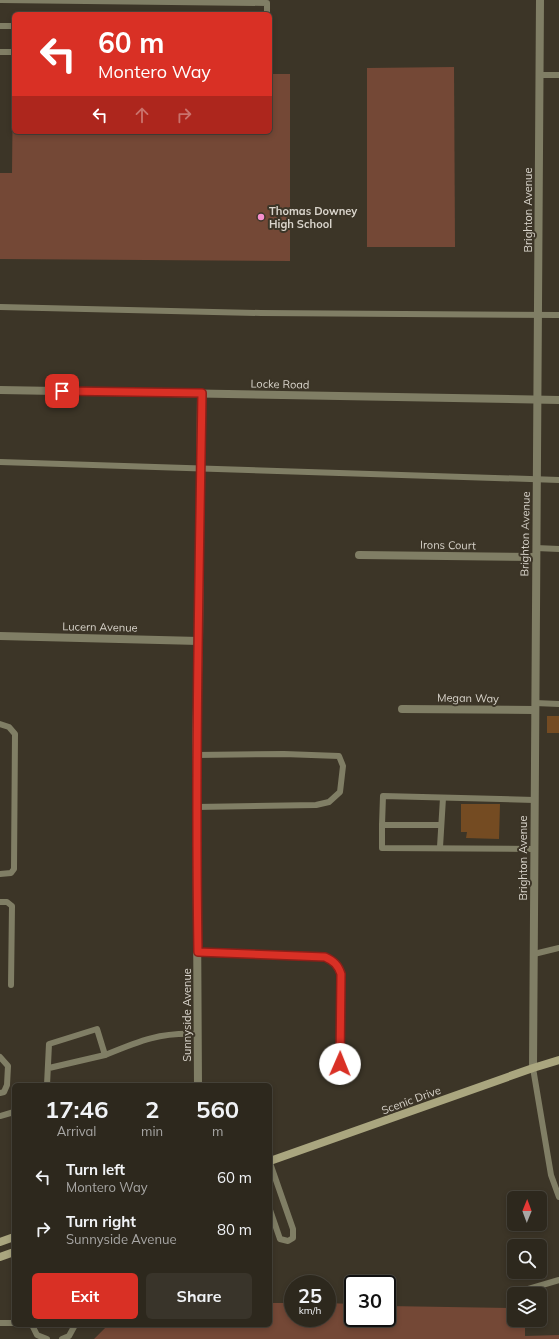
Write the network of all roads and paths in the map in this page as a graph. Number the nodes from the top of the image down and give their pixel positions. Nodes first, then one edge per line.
1 (0, 0) edge
2 (540, 0) edge
3 (267, 12) edge
4 (0, 26) edge
5 (12, 26) edge
6 (0, 52) edge
7 (12, 52) edge
8 (540, 74) junction
9 (559, 75) edge
10 (0, 308) edge
11 (538, 315) junction
12 (559, 315) edge
13 (0, 390) edge
14 (202, 393) junction
15 (538, 399) junction
16 (559, 400) edge
17 (0, 462) edge
18 (201, 468) junction
19 (537, 480) junction
20 (559, 480) edge
21 (536, 548) junction
22 (559, 549) edge
23 (359, 555) dead end
24 (536, 557) junction
25 (0, 636) edge
26 (199, 641) junction
27 (559, 704) edge
28 (534, 707) junction
29 (402, 708) dead end
30 (0, 724) edge
31 (196, 756) junction
32 (443, 798) junction
33 (534, 800) junction
34 (196, 807) junction
35 (382, 825) junction
36 (441, 825) junction
37 (440, 847) junction
38 (534, 849) junction
39 (0, 874) edge
40 (0, 902) edge
41 (559, 948) edge
42 (198, 952) junction
43 (534, 954) junction
44 (11, 985) dead end
45 (198, 1034) junction
46 (105, 1055) junction
47 (0, 1057) edge
48 (559, 1060) edge
49 (49, 1068) junction
50 (533, 1068) junction
51 (340, 1079) dead end
52 (47, 1083) edge
53 (198, 1083) edge
54 (0, 1093) edge
55 (12, 1113) edge
56 (0, 1116) edge
57 (272, 1161) edge
58 (272, 1168) edge
59 (559, 1197) edge
60 (272, 1216) edge
61 (12, 1238) edge
62 (0, 1242) edge
63 (12, 1253) edge
64 (0, 1257) edge
65 (559, 1280) edge
66 (535, 1287) edge
67 (0, 1323) edge
68 (12, 1323) edge
69 (33, 1327) edge
70 (74, 1327) edge
71 (47, 1339) edge
72 (62, 1339) edge

1 - 3 lane
2 - 8 street, Brighton Avenue
4 - 5 lane
6 - 7 lane
8 - 9 lane
8 - 11 street, Brighton Avenue
10 - 11 lane
11 - 12 lane
11 - 15 street, Brighton Avenue
13 - 14 street, Locke Road
14 - 15 street, Locke Road
14 - 18 street, Sunnyside Avenue
15 - 16 street, Locke Road
15 - 19 street, Brighton Avenue
17 - 18 lane
18 - 19 lane
18 - 26 street, Sunnyside Avenue
19 - 20 lane
19 - 21 street, Brighton Avenue
21 - 22 lane
21 - 24 street, Brighton Avenue
23 - 24 street, Irons Court
24 - 28 street, Brighton Avenue
25 - 26 street, Lucern Avenue
26 - 31 street, Sunnyside Avenue
27 - 28 lane
28 - 29 street, Megan Way
28 - 33 street, Brighton Avenue
30 - 39 lane
31 - 34 street, Sunnyside Avenue
31 - 34 lane
32 - 33 lane
32 - 35 lane
32 - 36 lane
33 - 38 street, Brighton Avenue
34 - 42 street, Sunnyside Avenue
35 - 36 lane
35 - 37 lane
36 - 37 lane
37 - 38 lane
38 - 43 street, Brighton Avenue
40 - 44 lane
41 - 43 lane
42 - 45 street, Sunnyside Avenue
42 - 51 street
43 - 50 street, Brighton Avenue
45 - 46 lane
45 - 53 street, Sunnyside Avenue
46 - 49 lane
46 - 49 lane
47 - 54 lane
48 - 50 main road, Scenic Drive
49 - 52 lane
50 - 57 main road, Scenic Drive
50 - 59 lane
55 - 56 lane
58 - 60 lane
61 - 62 main road
63 - 64 main road
65 - 66 lane
67 - 68 lane
69 - 71 lane
70 - 72 lane

